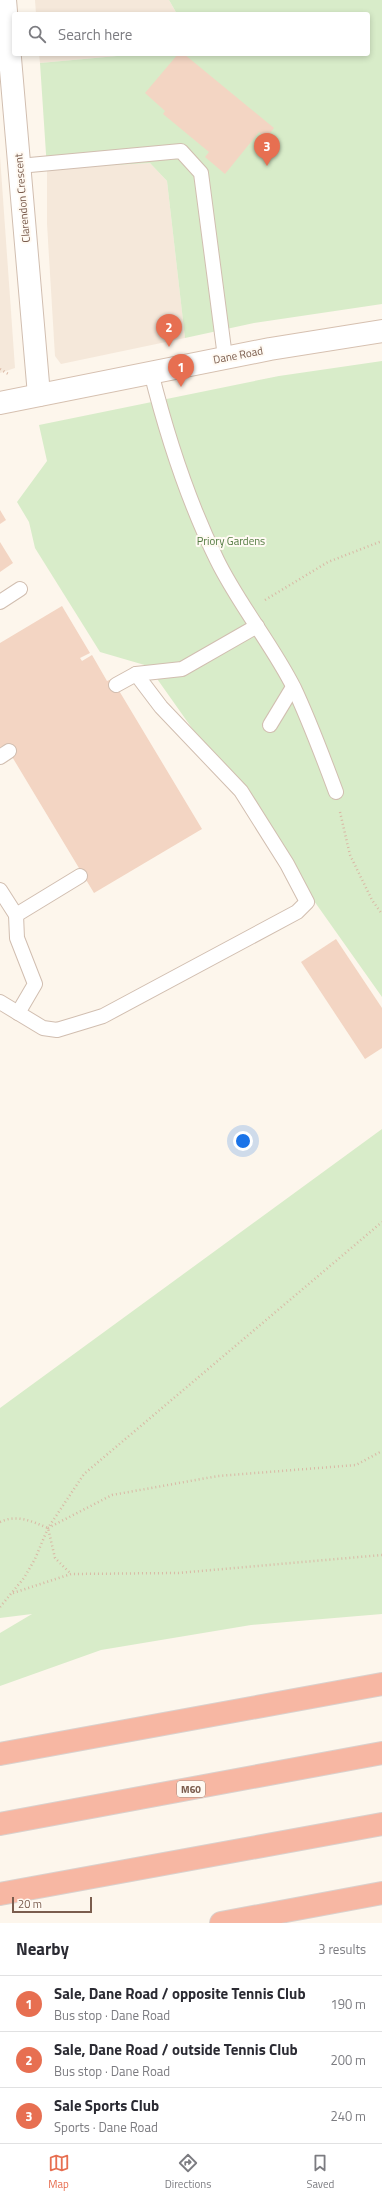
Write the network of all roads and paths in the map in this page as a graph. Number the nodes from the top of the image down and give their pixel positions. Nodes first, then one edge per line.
1 (5, 0) edge
2 (19, 166) junction
3 (382, 331) edge
4 (225, 357) junction
5 (151, 372) junction
6 (39, 395) junction
7 (0, 403) edge
8 (382, 541) edge
9 (20, 589) dead end
10 (0, 602) edge
11 (248, 611) junction
12 (257, 626) junction
13 (136, 674) junction
14 (116, 685) dead end
15 (293, 687) junction
16 (270, 725) dead end
17 (336, 792) joint
18 (80, 876) dead end
19 (0, 890) edge
20 (16, 914) junction
21 (382, 914) edge
22 (0, 1002) edge
23 (18, 1013) junction
24 (382, 1222) edge
25 (382, 1451) edge
26 (0, 1522) edge
27 (48, 1528) junction
28 (382, 1555) edge
29 (71, 1574) junction
30 (12, 1594) junction
31 (0, 1607) edge
32 (382, 1684) edge
33 (382, 1753) edge
34 (0, 1754) edge
35 (0, 1824) edge
36 (382, 1824) edge
37 (382, 1893) edge
38 (0, 1894) edge
39 (221, 1923) edge

1 - 2 main road, Clarendon Crescent
2 - 4 lane
2 - 6 main road, Clarendon Crescent
3 - 4 main road, Dane Road
4 - 5 main road, Dane Road
5 - 6 main road, Dane Road
5 - 11 lane
6 - 7 main road, Dane Road
8 - 11 path
9 - 10 lane
11 - 12 lane
12 - 13 lane
12 - 15 lane
13 - 14 lane
13 - 23 lane
15 - 16 lane
15 - 17 lane
17 - 21 path
18 - 20 lane
19 - 20 lane
20 - 23 lane
22 - 23 lane
24 - 27 path
25 - 27 path
26 - 27 path
27 - 29 path
27 - 30 path
28 - 29 path
29 - 30 path
30 - 31 path
32 - 34 highway
33 - 35 highway, M60
36 - 38 highway
37 - 39 highway

